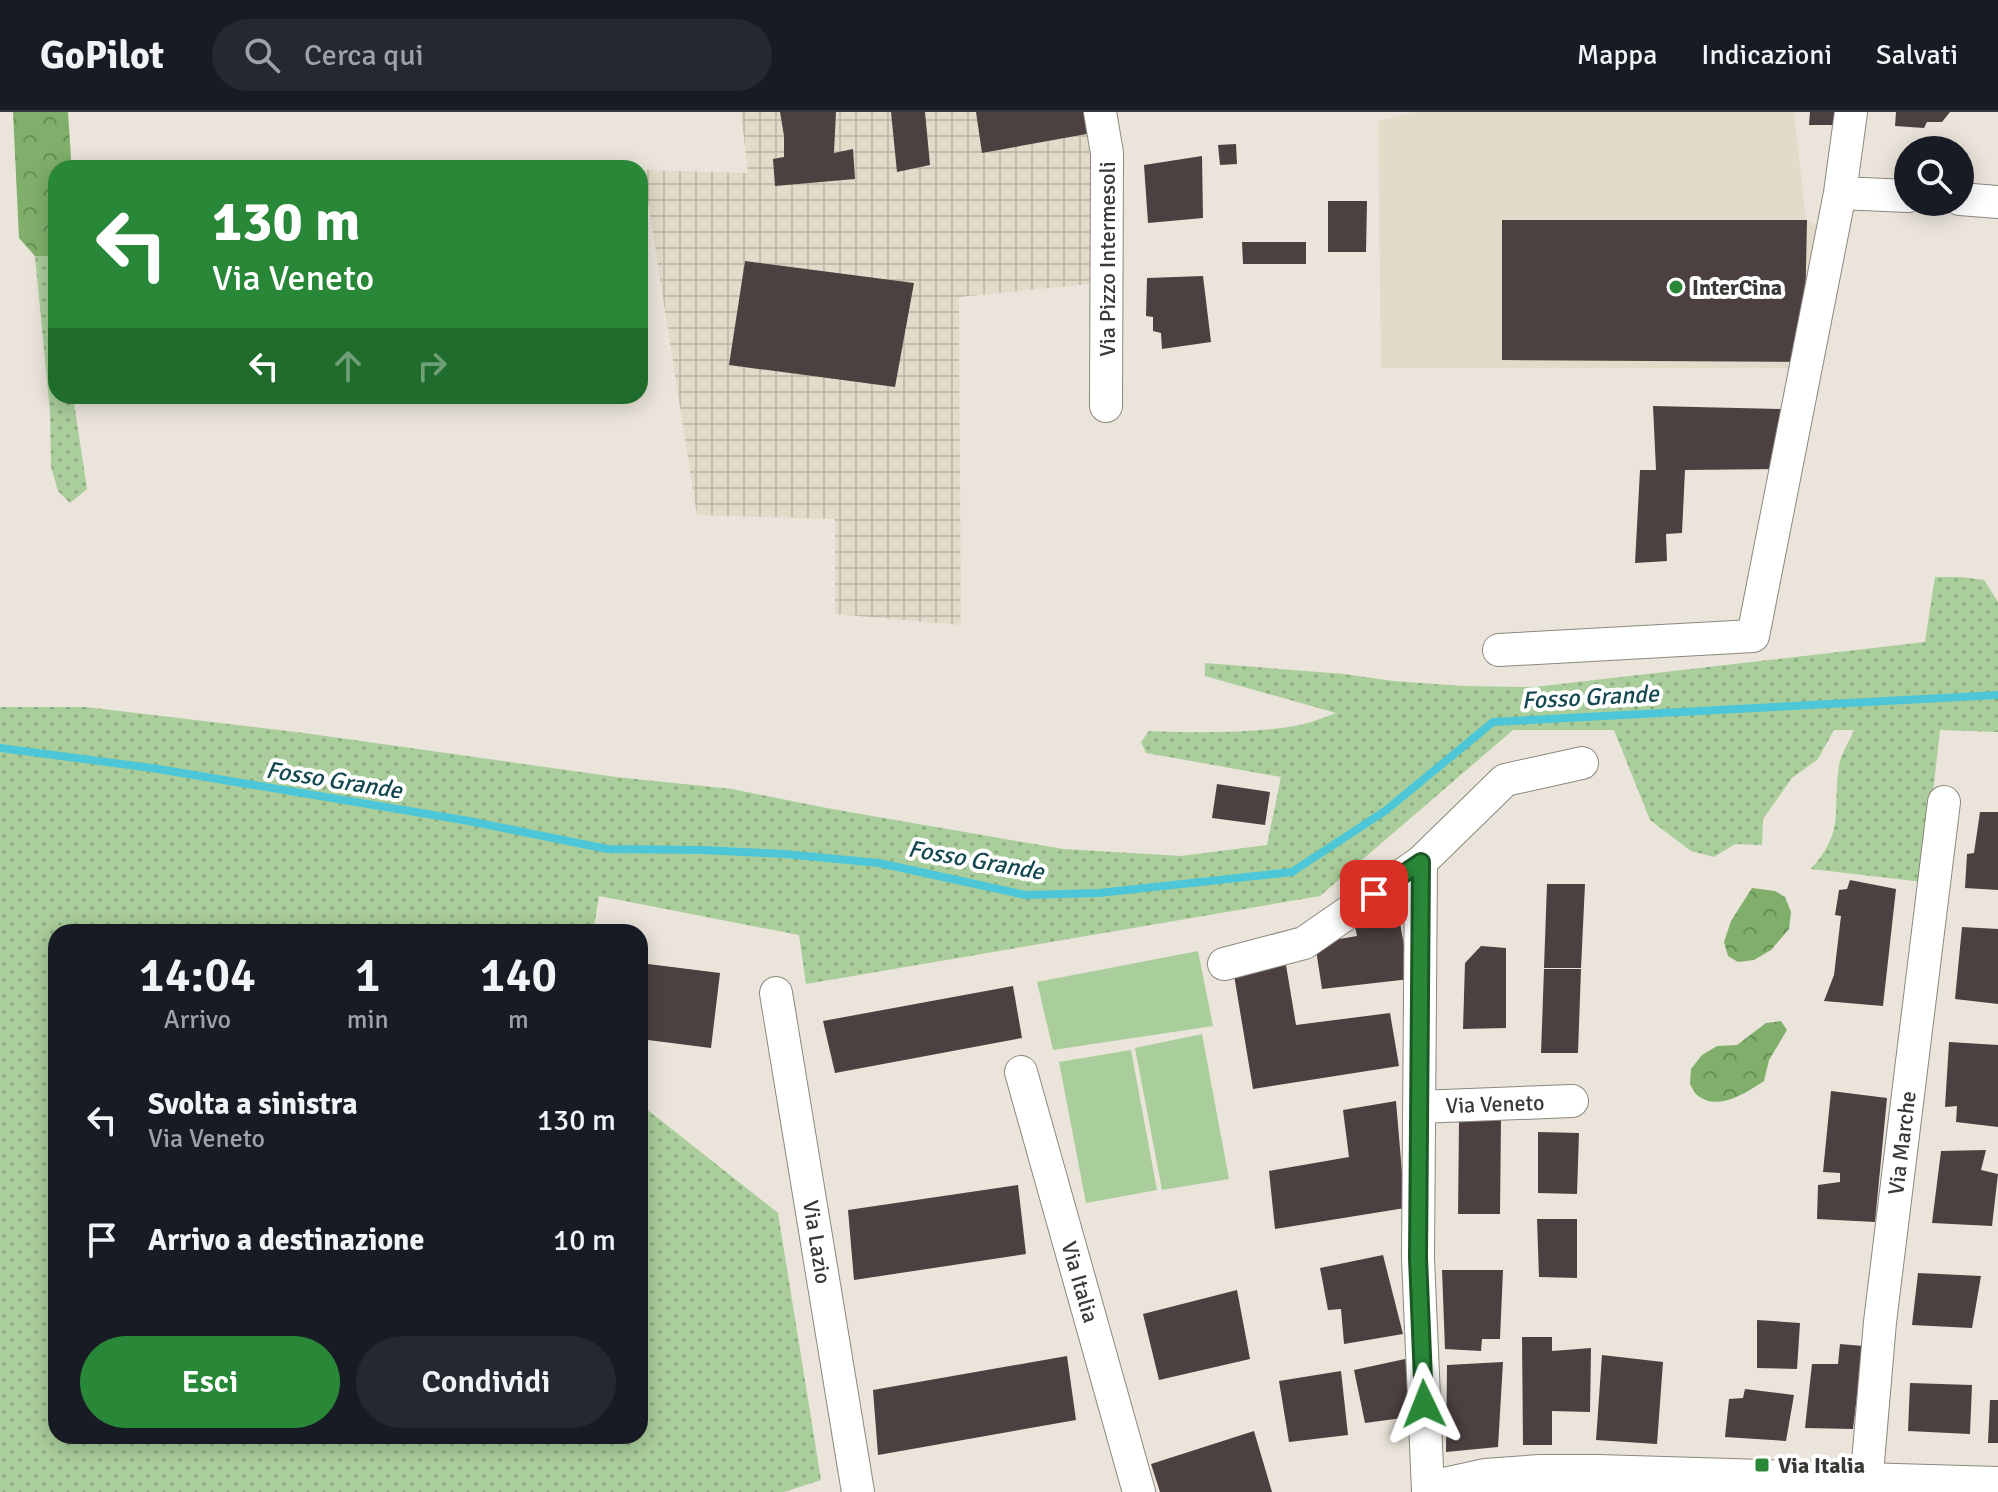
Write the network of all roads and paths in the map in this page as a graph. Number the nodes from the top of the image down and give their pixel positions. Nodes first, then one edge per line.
1 (1100, 112) edge
2 (1851, 112) edge
3 (1840, 193) junction
4 (1894, 195) edge
5 (1974, 200) edge
6 (1998, 202) edge
7 (1106, 406) dead end
8 (1499, 650) dead end
9 (1582, 763) dead end
10 (1944, 802) dead end
11 (1421, 862) junction
12 (1224, 964) dead end
13 (776, 993) dead end
14 (1021, 1072) dead end
15 (1572, 1101) dead end
16 (1419, 1107) junction
17 (1681, 1485) edge
18 (1841, 1487) edge
19 (1998, 1489) edge
20 (858, 1492) edge
21 (1139, 1492) edge
22 (1428, 1492) edge
23 (1436, 1492) edge

1 - 7 street, Via Pizzo Intermesoli
2 - 3 street
3 - 4 street
3 - 8 street
5 - 6 street
9 - 11 street
10 - 18 street, Via Marche
11 - 12 street
11 - 16 street, Via Veneto
13 - 20 street, Via Lazio
14 - 21 street, Via Italia
15 - 16 street, Via Veneto
16 - 22 street, Via Veneto
17 - 18 main road
17 - 23 main road
18 - 19 main road

